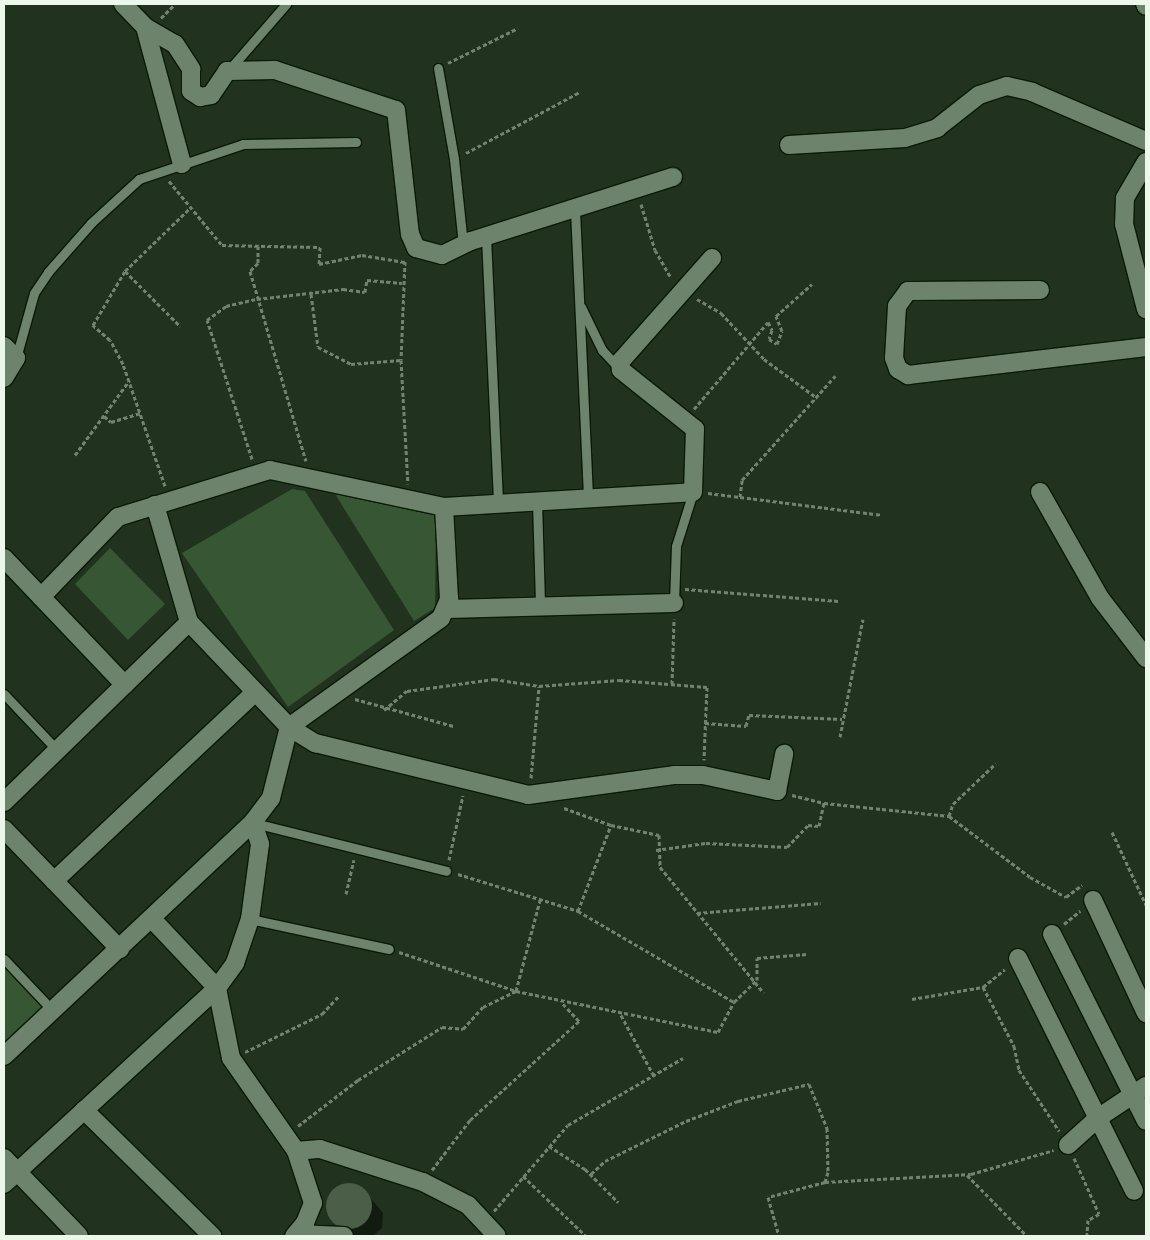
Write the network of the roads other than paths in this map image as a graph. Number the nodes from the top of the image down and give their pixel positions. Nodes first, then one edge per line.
1 (123, 4) edge
2 (286, 4) edge
3 (146, 27) junction
4 (438, 68) road end
5 (227, 71) junction
6 (1146, 141) edge
7 (356, 142) dead end
8 (789, 145) dead end
9 (1146, 162) edge
10 (182, 164) junction
11 (673, 177) dead end
12 (575, 210) junction
13 (486, 237) junction
14 (462, 245) junction
15 (712, 258) dead end
16 (1040, 290) dead end
17 (579, 303) junction
18 (1146, 309) edge
19 (1146, 347) edge
20 (10, 352) edge
21 (621, 370) junction
22 (4, 378) edge
23 (693, 492) junction
24 (1040, 492) dead end
25 (588, 499) junction
26 (537, 502) junction
27 (162, 503) junction
28 (498, 505) junction
29 (444, 507) junction
30 (4, 558) edge
31 (674, 596) joint
32 (40, 597) junction
33 (540, 604) junction
34 (446, 609) junction
35 (188, 622) junction
36 (1146, 658) edge
37 (125, 685) junction
38 (255, 692) junction
39 (4, 694) edge
40 (289, 727) junction
41 (58, 750) junction
42 (784, 754) dead end
43 (4, 802) edge
44 (253, 822) junction
45 (4, 829) edge
46 (446, 871) road end
47 (54, 881) junction
48 (1093, 900) road end
49 (152, 919) junction
50 (250, 919) junction
51 (1052, 934) dead end
52 (120, 949) junction
53 (389, 949) road end
54 (1018, 958) dead end
55 (4, 959) edge
56 (217, 988) junction
57 (53, 1011) junction
58 (1146, 1013) edge
59 (4, 1056) edge
60 (1140, 1090) edge
61 (84, 1110) junction
62 (1098, 1118) junction
63 (1146, 1121) edge
64 (1068, 1145) road end
65 (296, 1151) junction
66 (4, 1158) edge
67 (10, 1178) edge
68 (1134, 1191) dead end
69 (295, 1235) edge
70 (79, 1236) edge
71 (212, 1236) edge
72 (344, 1236) edge
73 (497, 1236) edge

1 - 3 street
2 - 5 lane
3 - 5 street
3 - 10 street
4 - 14 lane
5 - 14 street
6 - 8 street
7 - 10 lane
9 - 18 street
10 - 20 lane
11 - 12 street
12 - 13 street
12 - 17 lane
13 - 14 street
13 - 28 lane
15 - 21 street
16 - 19 street
17 - 21 lane
17 - 25 lane
20 - 22 street
21 - 23 street
23 - 25 street
23 - 31 lane
24 - 36 street
25 - 26 street
26 - 28 street
26 - 33 lane
27 - 29 street
27 - 32 street
27 - 35 street
28 - 29 street
29 - 34 street
30 - 32 street
31 - 33 street
32 - 37 street
33 - 34 street
34 - 40 street
35 - 37 street
35 - 38 street
37 - 41 street
38 - 40 street
38 - 47 street
39 - 41 lane
40 - 42 street
40 - 44 street
41 - 43 street
44 - 46 lane
44 - 49 street
44 - 50 street
45 - 47 street
47 - 52 street
48 - 58 street
49 - 52 street
49 - 56 street
50 - 53 lane
50 - 56 street
51 - 60 street
52 - 57 street
54 - 62 street
55 - 57 lane
56 - 61 street
56 - 65 street
57 - 59 street
60 - 62 street
60 - 63 street
61 - 67 street
61 - 71 street
62 - 64 street
62 - 68 street
65 - 69 street
65 - 73 street
66 - 67 street
67 - 70 street
69 - 72 street

